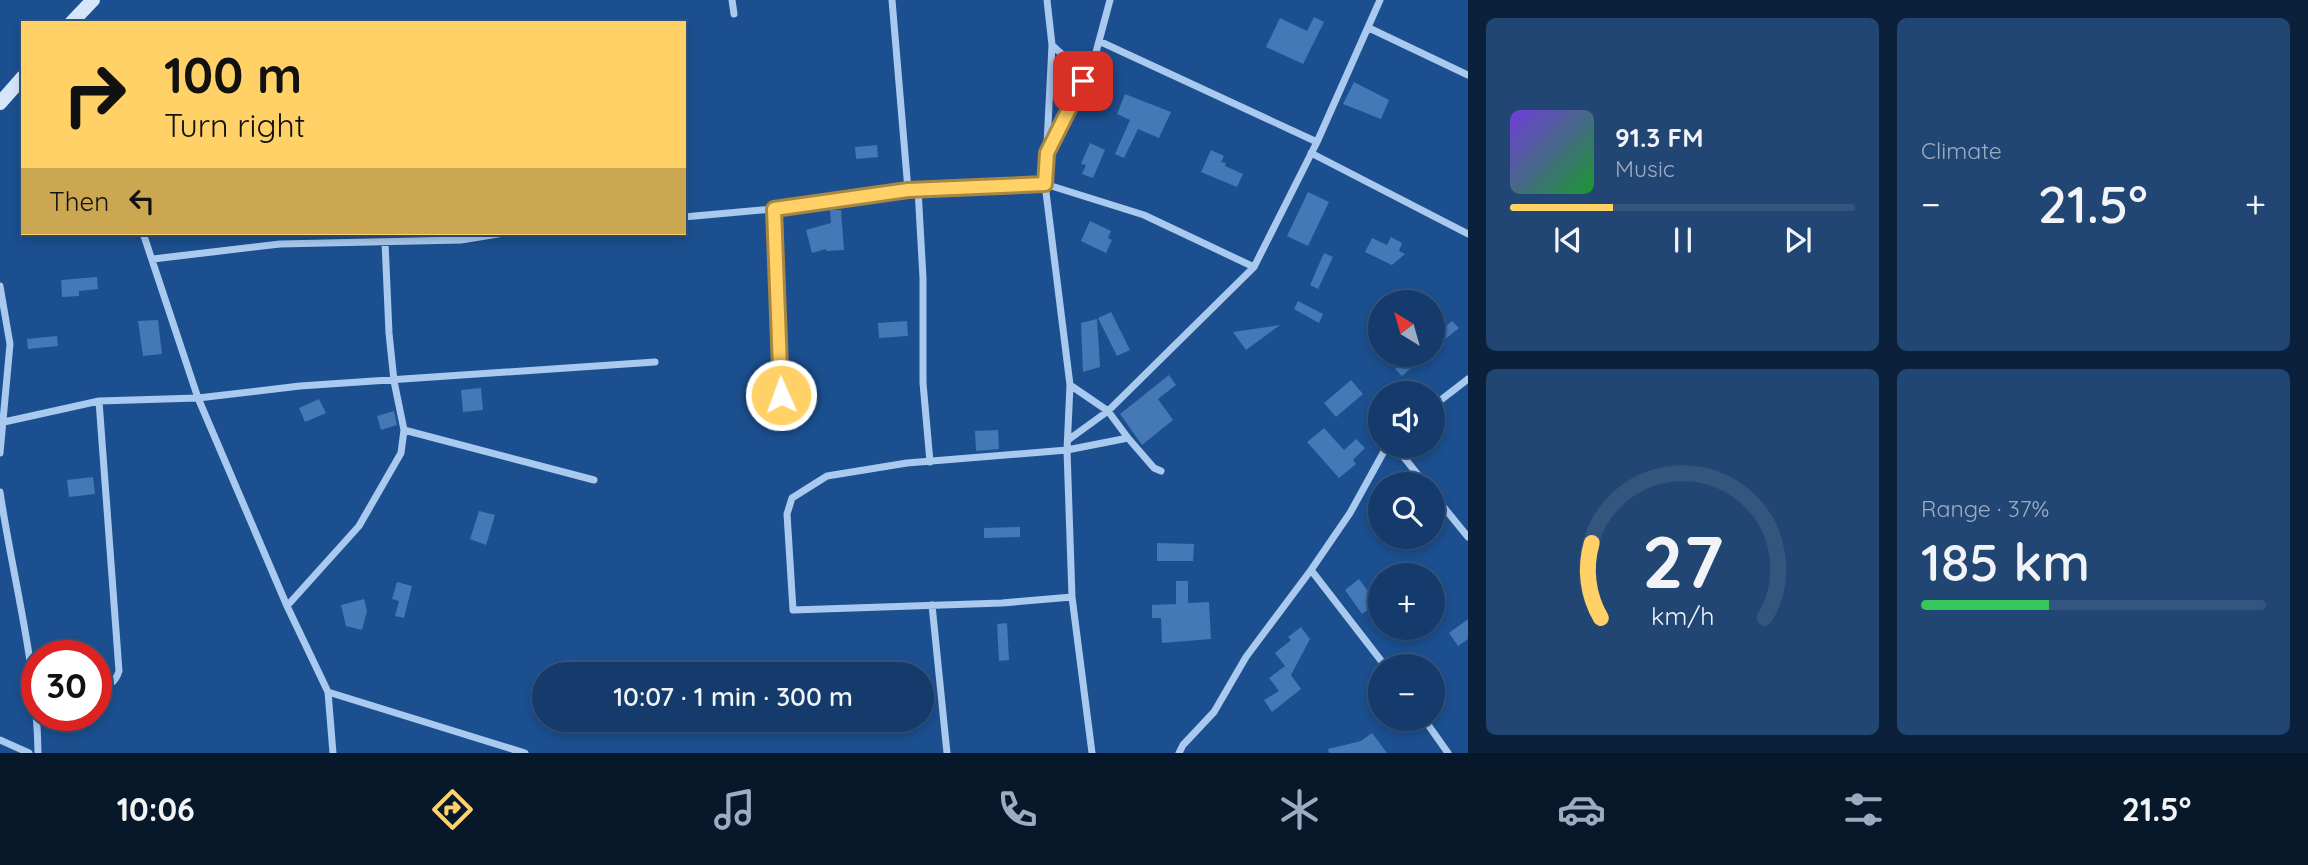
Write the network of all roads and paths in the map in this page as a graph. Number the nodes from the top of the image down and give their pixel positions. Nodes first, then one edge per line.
1 (93, 0) edge
2 (732, 0) edge
3 (892, 0) edge
4 (1047, 0) edge
5 (1110, 0) edge
6 (1380, 0) edge
7 (734, 14) dead end
8 (73, 21) edge
9 (1369, 28) junction
10 (1101, 42) junction
11 (1052, 45) junction
12 (1095, 57) junction
13 (1468, 75) edge
14 (21, 79) edge
15 (0, 103) edge
16 (1317, 142) junction
17 (1047, 153) junction
18 (1311, 153) junction
19 (1045, 184) junction
20 (918, 189) junction
21 (908, 190) junction
22 (774, 209) junction
23 (686, 217) edge
24 (1468, 234) edge
25 (144, 235) edge
26 (492, 235) edge
27 (385, 242) junction
28 (153, 259) junction
29 (1254, 267) junction
30 (0, 286) edge
31 (655, 362) dead end
32 (1468, 379) edge
33 (394, 381) junction
34 (1070, 385) junction
35 (781, 395) dead end
36 (1445, 397) edge
37 (198, 398) junction
38 (99, 401) junction
39 (1108, 411) junction
40 (4, 422) junction
41 (404, 430) junction
42 (1128, 438) junction
43 (1068, 440) junction
44 (1067, 450) junction
45 (0, 453) edge
46 (1380, 458) edge
47 (1405, 458) edge
48 (930, 462) junction
49 (1161, 471) dead end
50 (1416, 472) edge
51 (594, 480) dead end
52 (0, 492) edge
53 (1445, 509) edge
54 (1468, 537) edge
55 (1311, 570) junction
56 (1072, 597) junction
57 (932, 605) junction
58 (287, 606) junction
59 (27, 640) edge
60 (1375, 654) edge
61 (112, 684) edge
62 (328, 692) junction
63 (37, 731) edge
64 (1432, 731) edge
65 (0, 740) edge
66 (29, 753) edge
67 (38, 753) edge
68 (333, 753) edge
69 (524, 753) edge
70 (947, 753) edge
71 (1092, 753) edge
72 (1179, 753) edge
73 (1448, 753) edge

1 - 8 street
2 - 7 street
3 - 21 street
4 - 11 street
5 - 10 street
6 - 9 street
9 - 13 street
9 - 16 street
10 - 12 street
10 - 16 street
11 - 12 street
11 - 17 street
12 - 17 street
14 - 15 street
16 - 18 street
17 - 19 street
18 - 24 street
18 - 29 street
19 - 20 street
19 - 29 street
19 - 34 street
20 - 21 street
20 - 48 street
21 - 22 street
22 - 23 street
22 - 35 street
25 - 28 street
26 - 27 street
27 - 28 street
27 - 33 street
28 - 37 street
29 - 39 street
30 - 40 street
31 - 33 street
32 - 36 street
33 - 37 street
33 - 41 street
34 - 39 street
34 - 43 street
37 - 38 street
37 - 58 street
38 - 40 street
38 - 61 street
39 - 42 street
39 - 43 street
40 - 45 street
41 - 51 street
41 - 58 street
42 - 44 street
42 - 49 street
43 - 44 street
44 - 48 street
44 - 56 street
46 - 55 street
47 - 50 street
48 - 57 street
52 - 59 street
53 - 54 street
55 - 60 street
55 - 72 street
56 - 57 street
56 - 71 street
57 - 70 street
58 - 62 street
62 - 68 street
62 - 69 street
63 - 67 street
64 - 73 street
65 - 66 street

